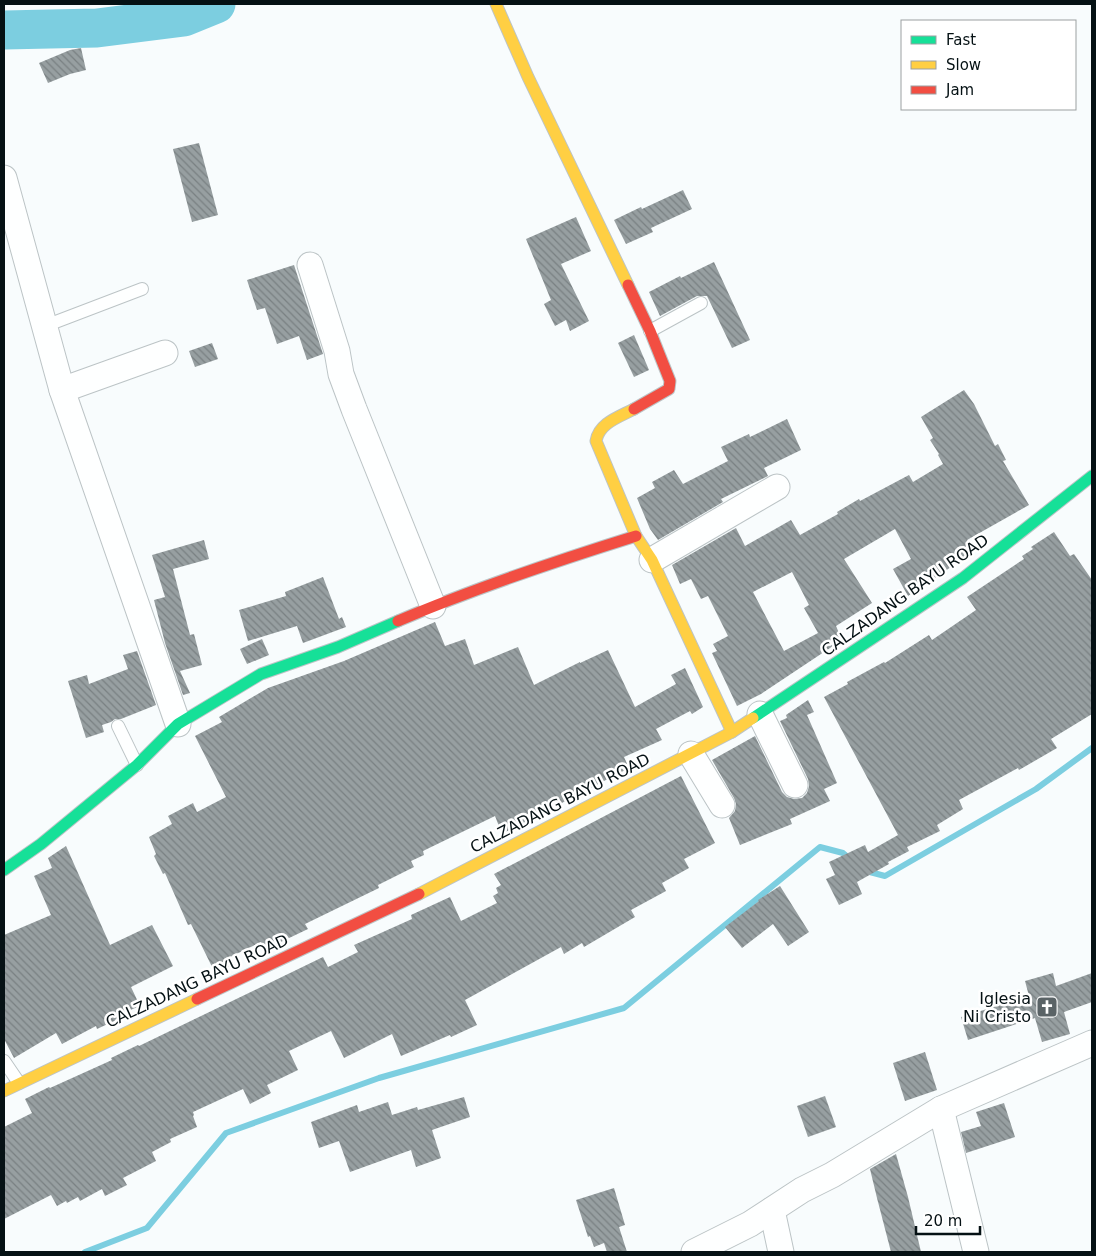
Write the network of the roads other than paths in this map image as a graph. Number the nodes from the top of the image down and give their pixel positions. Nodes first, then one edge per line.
1 (496, 4) edge
2 (4, 178) edge
3 (310, 265) dead end
4 (142, 289) dead end
5 (701, 303) dead end
6 (45, 326) junction
7 (650, 331) junction
8 (165, 353) dead end
9 (62, 390) junction
10 (1091, 479) edge
11 (777, 487) dead end
12 (636, 536) junction
13 (652, 560) junction
14 (433, 606) junction
15 (760, 714) junction
16 (178, 724) junction
17 (118, 726) dead end
18 (732, 732) junction
19 (691, 754) junction
20 (137, 765) junction
21 (795, 785) dead end
22 (722, 805) dead end
23 (4, 870) edge
24 (1092, 1043) edge
25 (4, 1061) edge
26 (20, 1083) junction
27 (4, 1091) edge
28 (941, 1109) junction
29 (772, 1210) junction
30 (694, 1252) edge
31 (781, 1252) edge
32 (976, 1252) edge

1 - 7 street
2 - 6 street
3 - 14 street
4 - 6 lane
5 - 7 lane
6 - 9 street
7 - 12 street
8 - 9 street
9 - 16 street
10 - 15 street, CALZADANG BAYU ROAD
11 - 13 street
12 - 13 street
12 - 14 street
13 - 18 street
14 - 16 street
15 - 18 street, CALZADANG BAYU ROAD
15 - 21 street
16 - 20 street
17 - 20 lane
18 - 19 street, CALZADANG BAYU ROAD
19 - 22 street
19 - 26 street, CALZADANG BAYU ROAD
20 - 23 street
24 - 28 street
25 - 26 lane
26 - 27 street, CALZADANG BAYU ROAD
28 - 29 street
28 - 32 street
29 - 30 street
29 - 31 street

